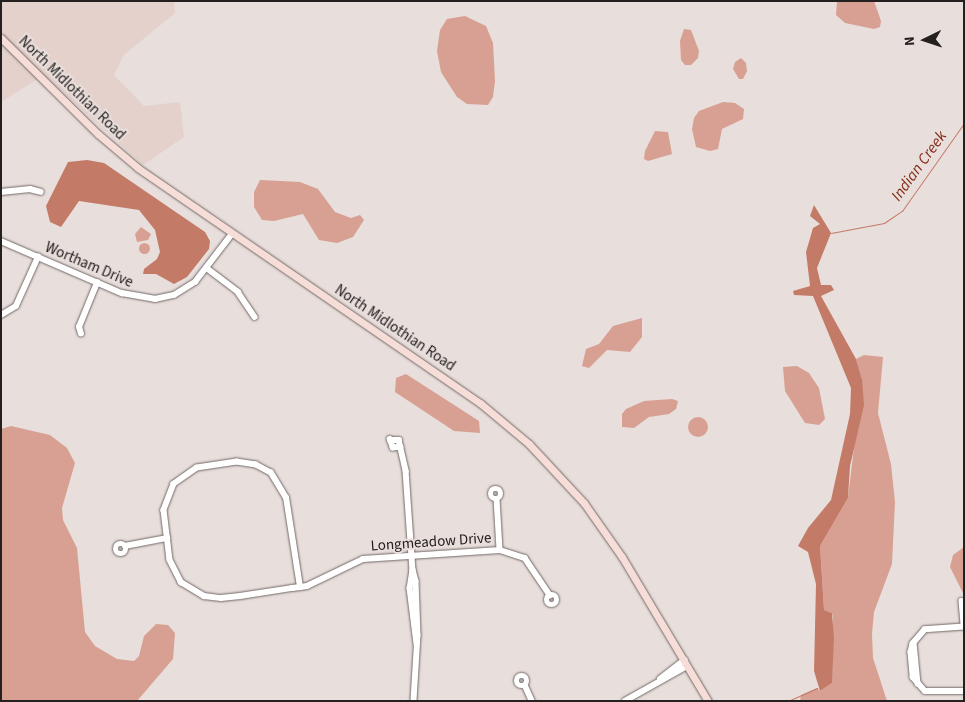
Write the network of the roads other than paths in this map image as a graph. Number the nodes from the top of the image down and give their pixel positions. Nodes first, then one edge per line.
1 (1, 38) edge
2 (1, 192) edge
3 (42, 192) dead end
4 (232, 234) junction
5 (1, 241) edge
6 (38, 257) junction
7 (208, 269) junction
8 (97, 283) junction
9 (1, 315) edge
10 (255, 317) dead end
11 (81, 334) dead end
12 (401, 447) dead end
13 (497, 499) dead end
14 (167, 538) junction
15 (125, 546) dead end
16 (500, 550) junction
17 (412, 556) junction
18 (300, 587) junction
19 (550, 595) dead end
20 (962, 601) dead end
21 (964, 626) edge
22 (685, 663) junction
23 (525, 685) dead end
24 (964, 691) edge
25 (414, 701) edge
26 (532, 701) edge
27 (625, 701) edge
28 (708, 701) edge

1 - 4 main road, North Midlothian Road
2 - 3 street
4 - 7 street, Wortham Drive
4 - 22 main road, North Midlothian Road
5 - 6 street, Wortham Drive
6 - 8 street, Wortham Drive
6 - 9 street
7 - 8 street, Wortham Drive
7 - 10 street
8 - 11 street
12 - 17 street
13 - 16 street
14 - 15 street
14 - 18 street
14 - 18 street
16 - 17 street, Longmeadow Drive
16 - 19 street, Longmeadow Drive
17 - 18 street, Longmeadow Drive
17 - 25 street
20 - 21 street
21 - 24 street
22 - 27 street
22 - 28 main road, North Midlothian Road
23 - 26 street

